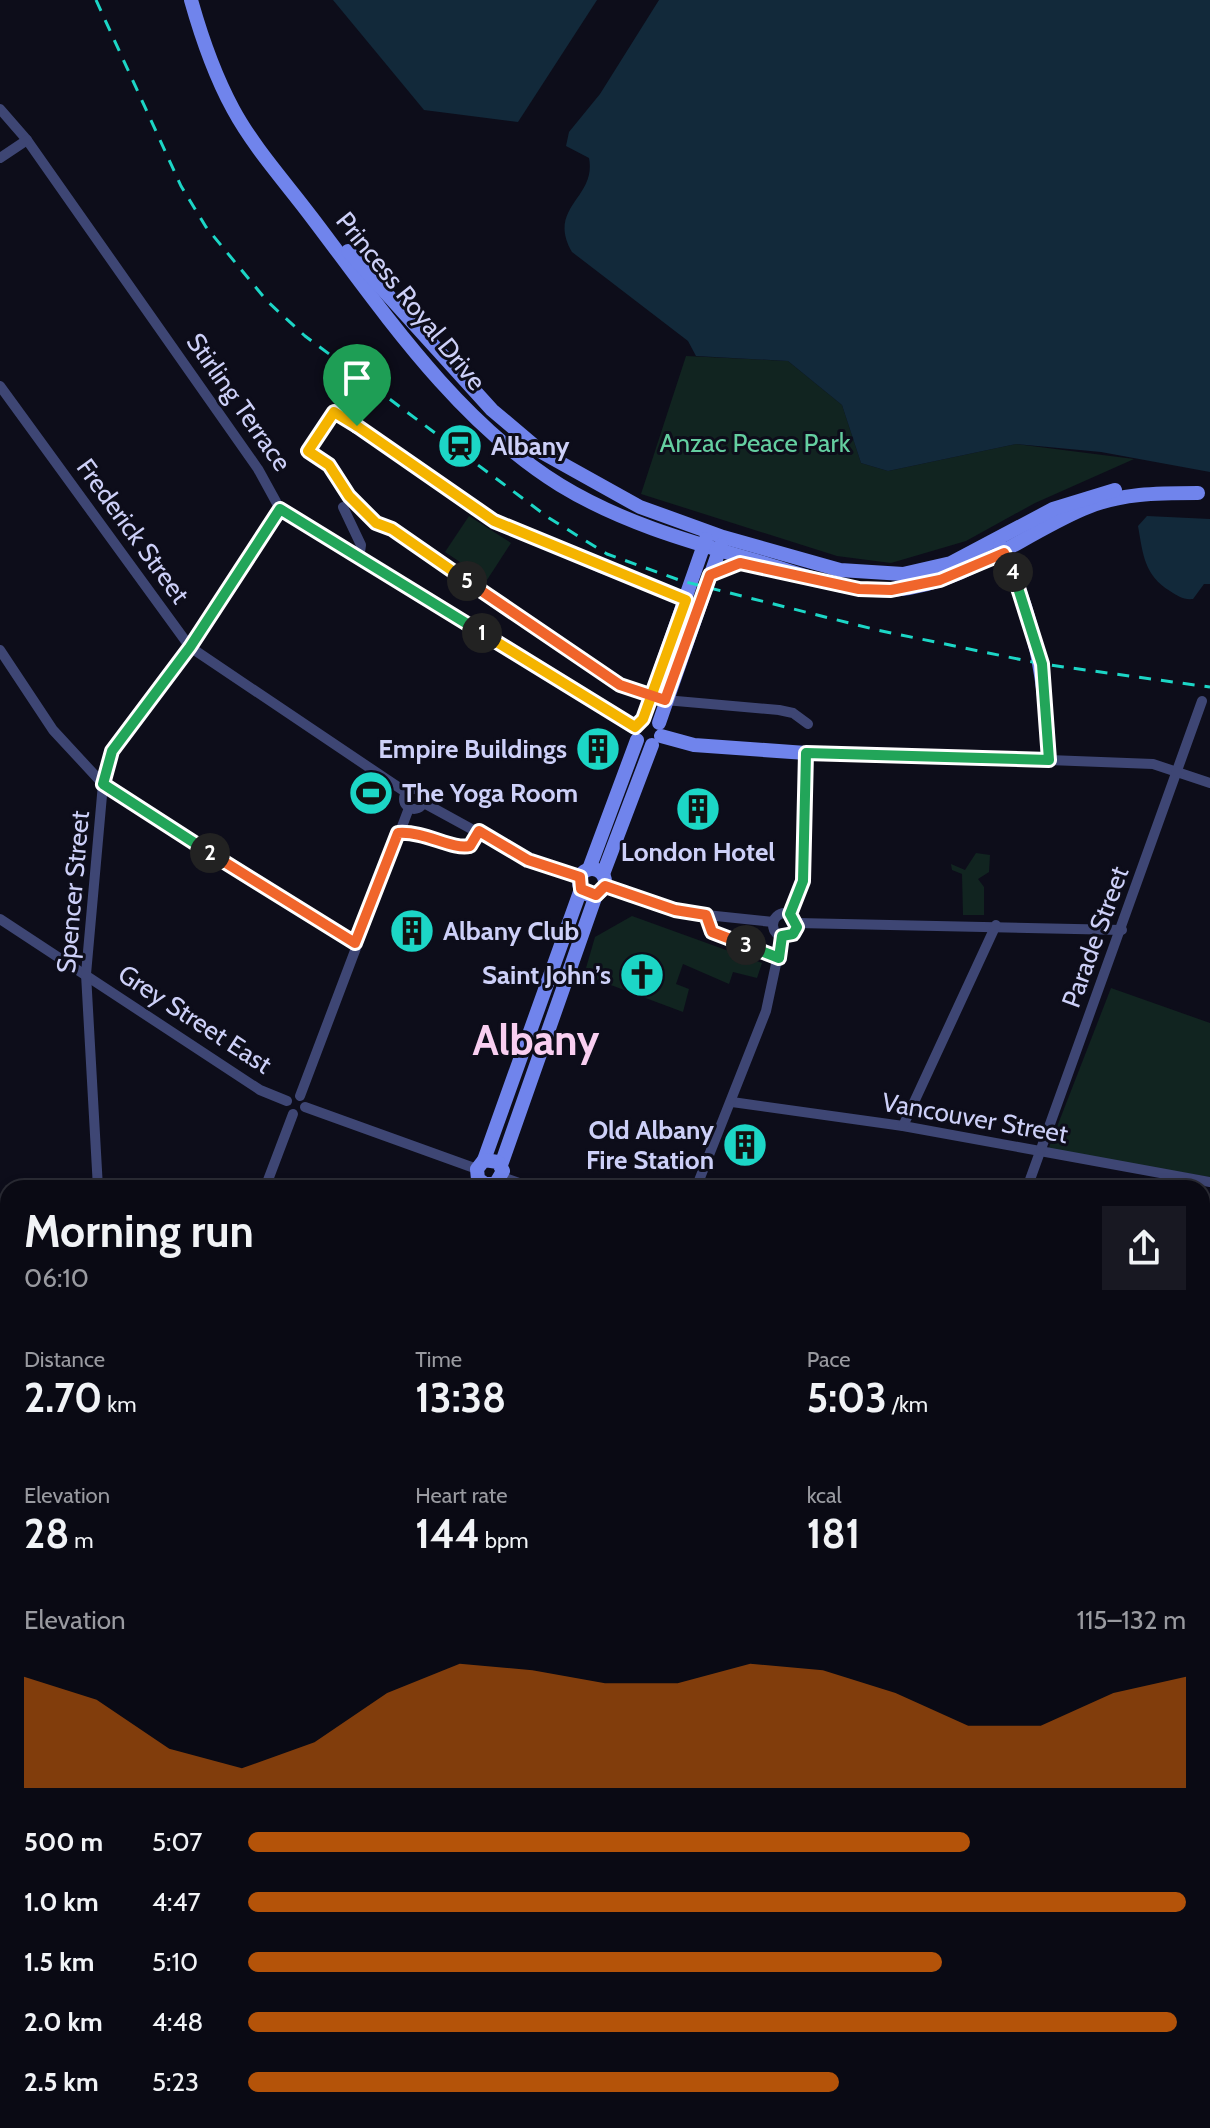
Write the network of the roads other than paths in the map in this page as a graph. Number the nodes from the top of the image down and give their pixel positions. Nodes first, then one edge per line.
1 (191, 0) edge
2 (0, 109) edge
3 (27, 140) junction
4 (0, 158) edge
5 (402, 324) junction
6 (0, 386) edge
7 (1204, 493) edge
8 (343, 507) dead end
9 (280, 509) junction
10 (675, 537) junction
11 (997, 539) junction
12 (714, 541) junction
13 (1004, 553) junction
14 (359, 559) junction
15 (700, 576) junction
16 (811, 577) junction
17 (693, 603) junction
18 (190, 647) junction
19 (0, 650) edge
20 (658, 699) junction
21 (1202, 701) dead end
22 (808, 724) dead end
23 (638, 729) junction
24 (658, 735) junction
25 (806, 753) junction
26 (1049, 760) junction
27 (1178, 770) junction
28 (1210, 783) edge
29 (103, 784) junction
30 (407, 793) junction
31 (424, 803) junction
32 (409, 808) junction
33 (479, 831) junction
34 (398, 833) junction
35 (592, 882) junction
36 (706, 915) junction
37 (793, 918) junction
38 (0, 919) edge
39 (773, 922) junction
40 (996, 925) junction
41 (1122, 930) junction
42 (782, 936) junction
43 (355, 943) junction
44 (779, 958) junction
45 (86, 974) junction
46 (300, 1096) junction
47 (287, 1101) junction
48 (732, 1102) junction
49 (305, 1107) junction
50 (293, 1114) junction
51 (903, 1126) junction
52 (1040, 1153) junction
53 (478, 1174) edge
54 (497, 1179) edge
55 (98, 1180) edge
56 (268, 1180) edge
57 (699, 1180) edge
58 (1030, 1180) edge
59 (1198, 1180) edge

1 - 5 main road, Princess Royal Drive
2 - 3 street, Stirling Terrace
3 - 4 street
3 - 9 street, Stirling Terrace
5 - 10 main road, Princess Royal Drive
5 - 12 main road, Princess Royal Drive
6 - 18 street, Frederick Street
7 - 11 main road, Princess Royal Drive
7 - 13 main road, Princess Royal Drive
8 - 14 street
9 - 14 street, Stirling Terrace
9 - 18 street, Spencer Street
10 - 12 main road, Princess Royal Drive
10 - 15 main road
11 - 12 main road, Princess Royal Drive
11 - 13 main road
12 - 15 main road
12 - 16 main road, Princess Royal Drive
13 - 16 main road, Princess Royal Drive
13 - 26 main road
14 - 23 street, Stirling Terrace
15 - 16 main road
15 - 17 main road
17 - 20 main road
17 - 20 street
18 - 29 street, Spencer Street
18 - 30 street, Frederick Street
19 - 29 street
20 - 22 street
20 - 23 main road
20 - 24 main road
21 - 27 street, Parade Street
23 - 24 main road
23 - 24 main road
23 - 35 main road
24 - 25 main road
24 - 35 main road
25 - 26 main road
25 - 37 street
26 - 27 street
27 - 28 street
27 - 41 street, Parade Street
29 - 43 street
29 - 45 street, Spencer Street
30 - 31 street
30 - 32 street
31 - 32 street
31 - 33 street
32 - 34 street
33 - 34 street
33 - 35 street
34 - 43 street
35 - 36 street
35 - 53 main road
35 - 54 main road
36 - 39 street
36 - 44 street
37 - 39 street
37 - 40 street
37 - 42 street
38 - 45 street, Grey Street East
39 - 42 street
40 - 41 street
40 - 51 street
41 - 52 street, Parade Street
42 - 44 street
43 - 46 street
44 - 48 street
45 - 47 street, Grey Street East
45 - 55 street, Spencer Street
46 - 47 street
46 - 49 street
47 - 50 street
48 - 51 street, Vancouver Street
48 - 57 street
49 - 50 street
49 - 53 street
50 - 56 street
51 - 52 street, Vancouver Street
52 - 58 street, Parade Street
52 - 59 street, Vancouver Street
53 - 54 main road

